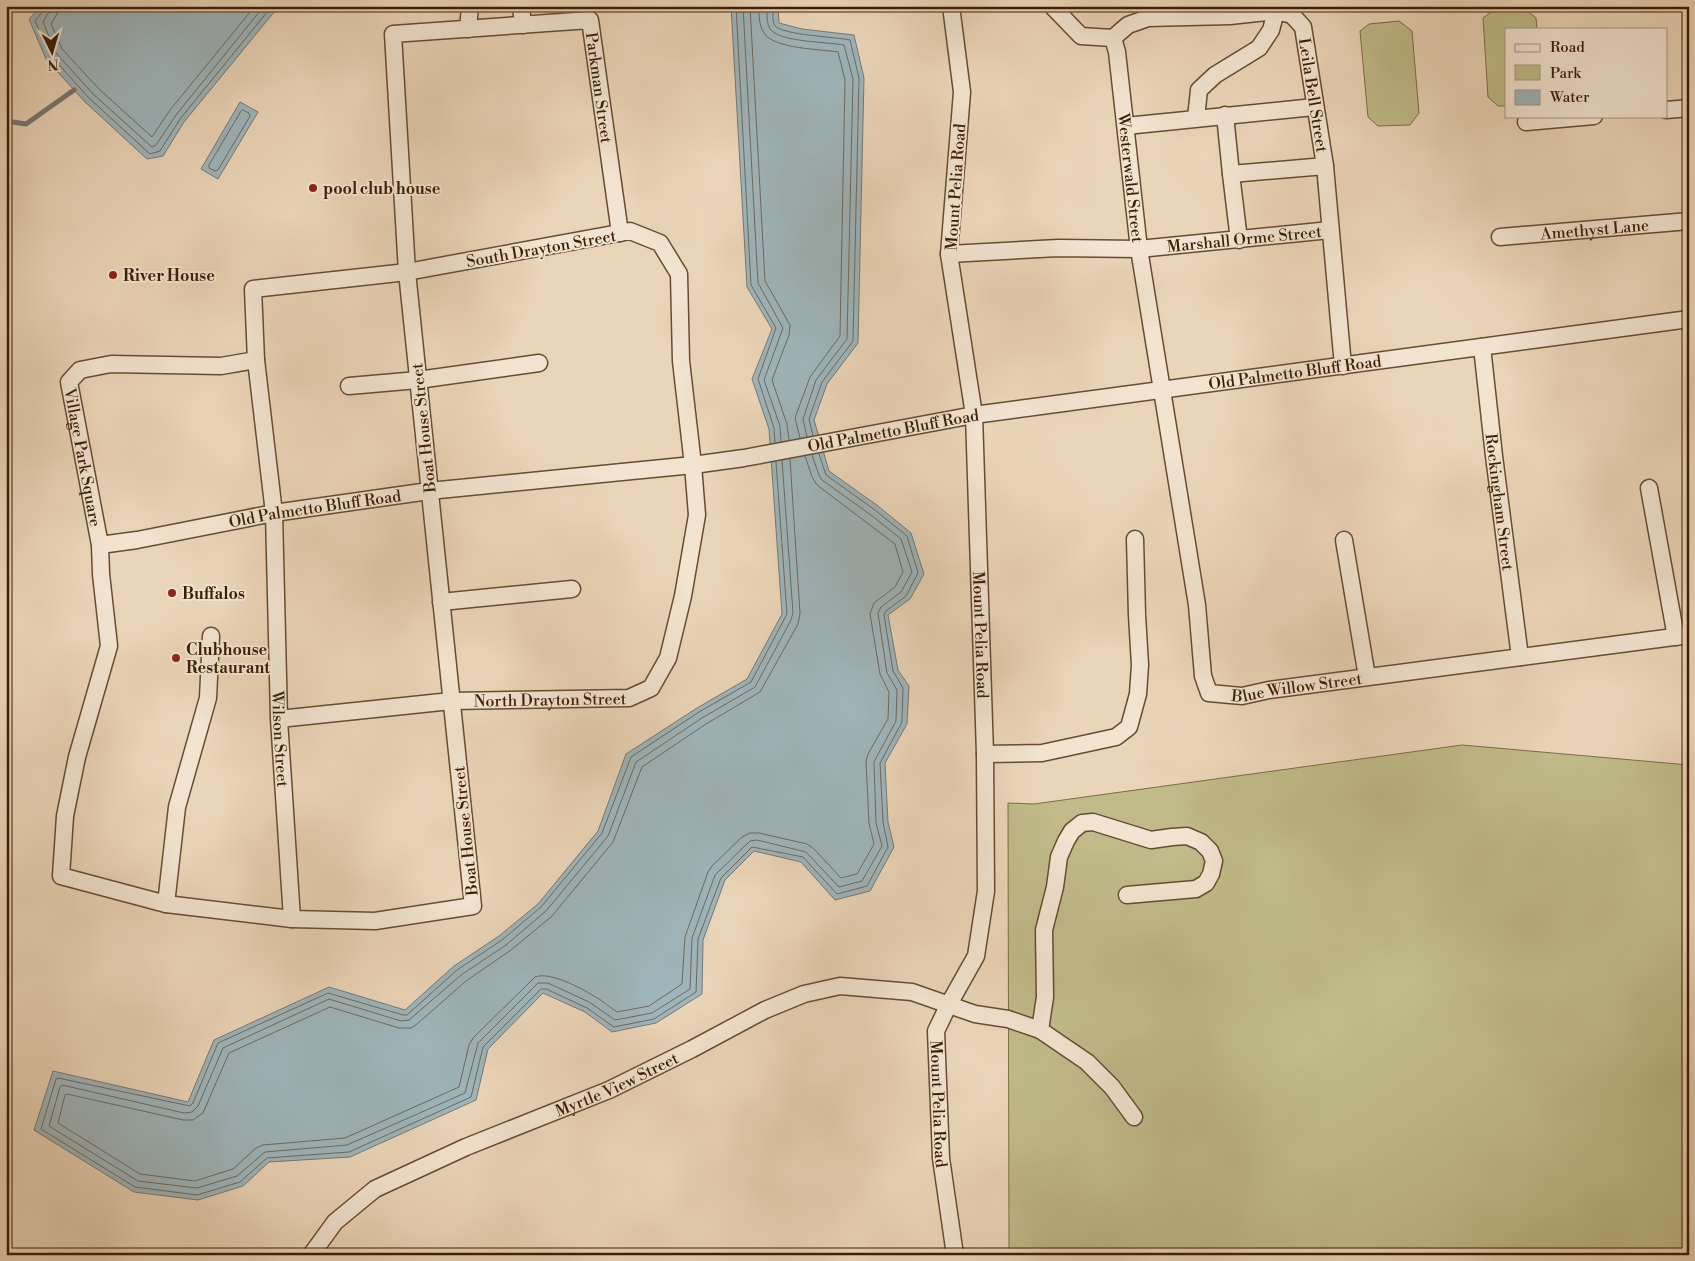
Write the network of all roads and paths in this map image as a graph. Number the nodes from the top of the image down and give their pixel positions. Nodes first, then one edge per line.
1 (470, 6) edge
2 (521, 6) edge
3 (951, 6) edge
4 (1052, 6) edge
5 (1276, 11) junction
6 (523, 25) junction
7 (468, 29) junction
8 (394, 34) joint
9 (1112, 38) junction
10 (1314, 107) junction
11 (1689, 108) edge
12 (1668, 110) edge
13 (1225, 115) junction
14 (1196, 118) junction
15 (1571, 118) edge
16 (1526, 122) dead end
17 (1126, 126) junction
18 (1325, 166) junction
19 (1231, 174) junction
20 (1689, 221) edge
21 (1330, 230) junction
22 (620, 233) junction
23 (1500, 237) dead end
24 (1239, 240) junction
25 (1139, 249) junction
26 (949, 254) junction
27 (406, 272) junction
28 (252, 290) joint
29 (1689, 319) edge
30 (1482, 347) junction
31 (256, 360) junction
32 (539, 363) dead end
33 (1343, 366) junction
34 (418, 380) junction
35 (349, 386) dead end
36 (1163, 390) junction
37 (974, 415) junction
38 (694, 465) junction
39 (1649, 488) dead end
40 (429, 491) junction
41 (274, 513) junction
42 (1135, 539) dead end
43 (1344, 540) dead end
44 (100, 545) junction
45 (572, 589) dead end
46 (441, 602) junction
47 (211, 636) dead end
48 (1682, 636) edge
49 (1520, 657) junction
50 (1367, 677) junction
51 (451, 701) junction
52 (280, 720) junction
53 (986, 754) junction
54 (1127, 895) dead end
55 (166, 904) junction
56 (292, 919) junction
57 (949, 1004) junction
58 (1040, 1030) junction
59 (1134, 1117) dead end
60 (311, 1255) edge
61 (955, 1255) edge

1 - 7 street
2 - 6 street
3 - 26 street, Mount Pelia Road
4 - 9 street
5 - 9 street
5 - 10 street, Leila Bell Street
5 - 14 street
6 - 7 street, Parkman Street
6 - 22 street, Parkman Street
7 - 8 street, Parkman Street
8 - 27 street, Boat House Street
9 - 17 street, Westerwald Street
10 - 13 street
10 - 18 street, Leila Bell Street
11 - 12 street
13 - 14 street
13 - 19 street
14 - 17 street
15 - 16 street
17 - 25 street, Westerwald Street
18 - 19 street
18 - 21 street, Leila Bell Street
19 - 24 street
20 - 23 street, Amethyst Lane
21 - 24 street, Marshall Orme Street
21 - 33 street, Leila Bell Street
22 - 27 street, South Drayton Street
22 - 38 street, South Drayton Street
24 - 25 street, Marshall Orme Street
25 - 26 street, Marshall Orme Street
25 - 36 street, Westerwald Street
26 - 37 street, Mount Pelia Road
27 - 28 street, South Drayton Street
27 - 34 street, Boat House Street
28 - 31 street, Wilson Street
29 - 30 street, Old Palmetto Bluff Road
30 - 33 street, Old Palmetto Bluff Road
30 - 49 street, Rockingham Street
31 - 41 street, Wilson Street
31 - 44 street, Village Park Square
32 - 34 street
33 - 36 street, Old Palmetto Bluff Road
34 - 35 street
34 - 40 street, Boat House Street
36 - 37 street, Old Palmetto Bluff Road
36 - 50 street, Blue Willow Street
37 - 38 street, Old Palmetto Bluff Road
37 - 53 street, Mount Pelia Road
38 - 40 street, Old Palmetto Bluff Road
38 - 51 street, North Drayton Street
39 - 48 street
40 - 41 street, Old Palmetto Bluff Road
40 - 46 street, Boat House Street
41 - 44 street, Old Palmetto Bluff Road
41 - 52 street, Wilson Street
42 - 53 street
43 - 50 street
44 - 55 street, Boat House Street
45 - 46 street
46 - 51 street, Boat House Street
47 - 55 street
48 - 49 street, Blue Willow Street
49 - 50 street, Blue Willow Street
51 - 52 street, North Drayton Street
51 - 56 street, Boat House Street
52 - 56 street, Wilson Street
53 - 57 street, Mount Pelia Road
54 - 58 street
55 - 56 street, Boat House Street
57 - 58 street, Myrtle View Street
57 - 60 street, Myrtle View Street
57 - 61 street, Mount Pelia Road
58 - 59 street, Myrtle View Street

